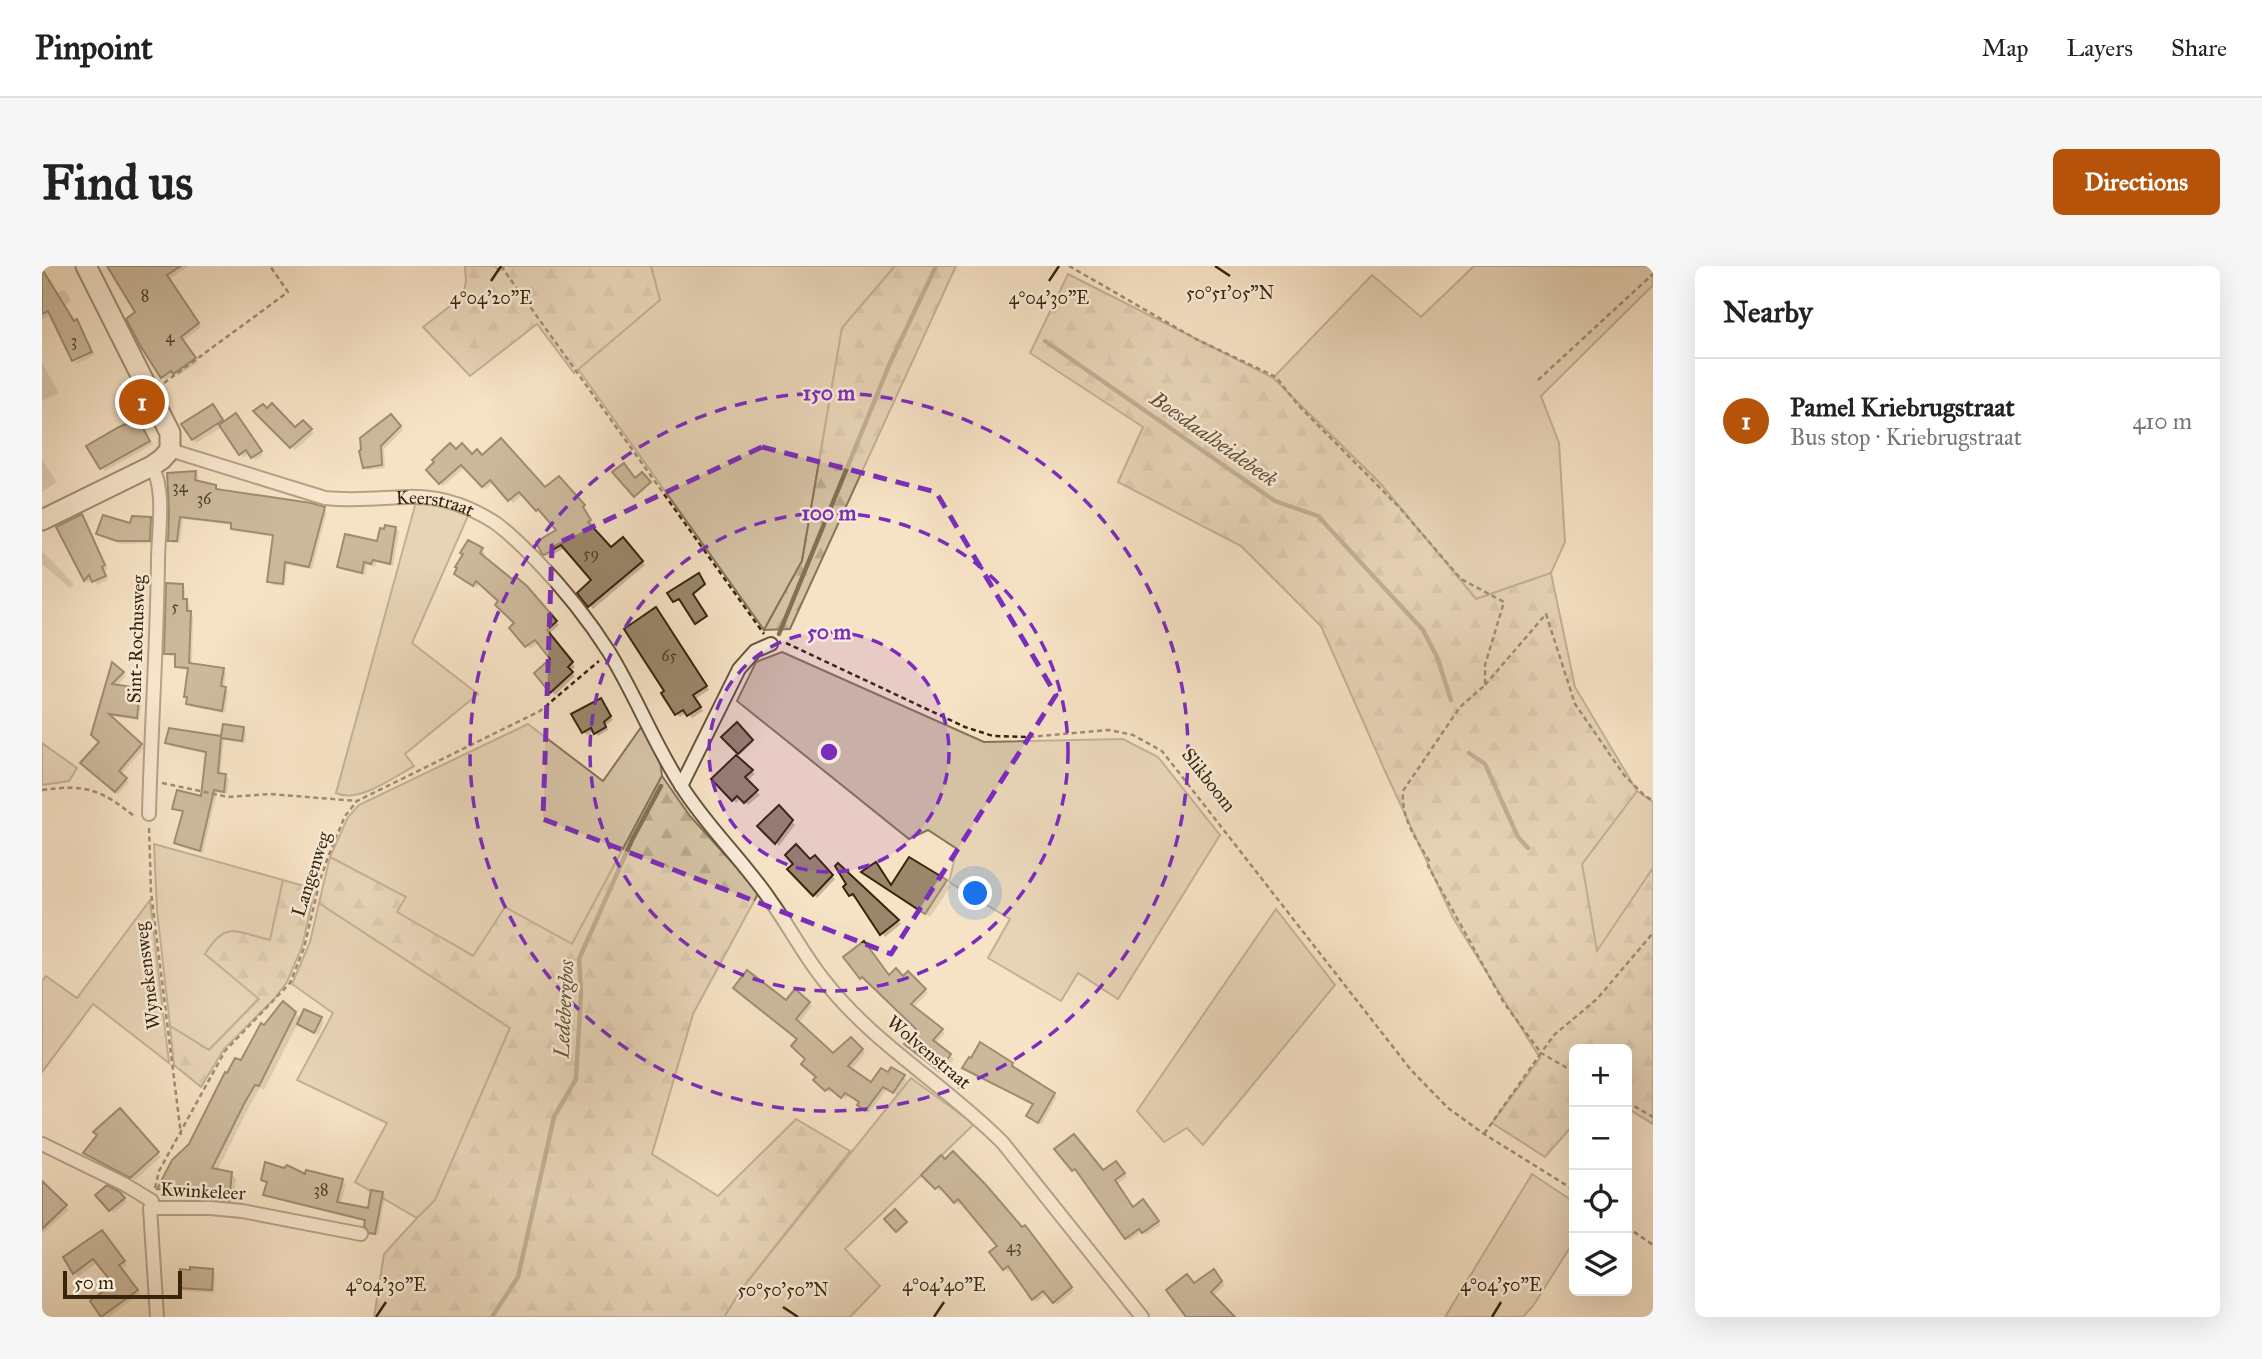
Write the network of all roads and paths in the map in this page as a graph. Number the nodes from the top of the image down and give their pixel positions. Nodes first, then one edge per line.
1 (86, 266) edge
2 (270, 266) edge
3 (501, 266) edge
4 (1069, 266) edge
5 (1653, 274) edge
6 (1538, 380) dead end
7 (150, 393) junction
8 (170, 450) junction
9 (152, 466) junction
10 (42, 520) edge
11 (771, 643) junction
12 (609, 653) junction
13 (1485, 685) junction
14 (149, 781) junction
15 (681, 786) junction
16 (42, 790) edge
17 (357, 801) junction
18 (1653, 801) edge
19 (698, 811) joint
20 (149, 821) junction
21 (1653, 933) edge
22 (1541, 1054) junction
23 (1569, 1069) edge
24 (1632, 1105) edge
25 (1653, 1117) edge
26 (1484, 1134) junction
27 (181, 1135) junction
28 (42, 1144) edge
29 (1569, 1187) edge
30 (152, 1201) joint
31 (1632, 1230) edge
32 (361, 1234) dead end
33 (1653, 1245) edge
34 (157, 1317) edge
35 (1142, 1317) edge

1 - 7 main road
2 - 7 path
3 - 11 path
4 - 13 path
5 - 6 path
7 - 8 main road
8 - 9 main road
8 - 12 street, Keerstraat
9 - 10 main road
9 - 14 street, Sint-Rochusweg
11 - 15 street
11 - 26 path, Slikboom
12 - 15 street, Keerstraat
12 - 17 path
13 - 18 path
13 - 22 path
14 - 17 path
14 - 20 street, Sint-Rochusweg
15 - 19 street, Keerstraat
16 - 20 path
17 - 27 path, Langenweg
19 - 35 street, Wolvenstraat
20 - 27 path, Wynekensweg
21 - 22 path
22 - 23 path
22 - 26 path
24 - 25 path
26 - 29 path, Slikboom
27 - 30 path, Langenweg
28 - 30 street, Kwinkeleer
31 - 33 path
32 - 34 street, Kwinkeleer

